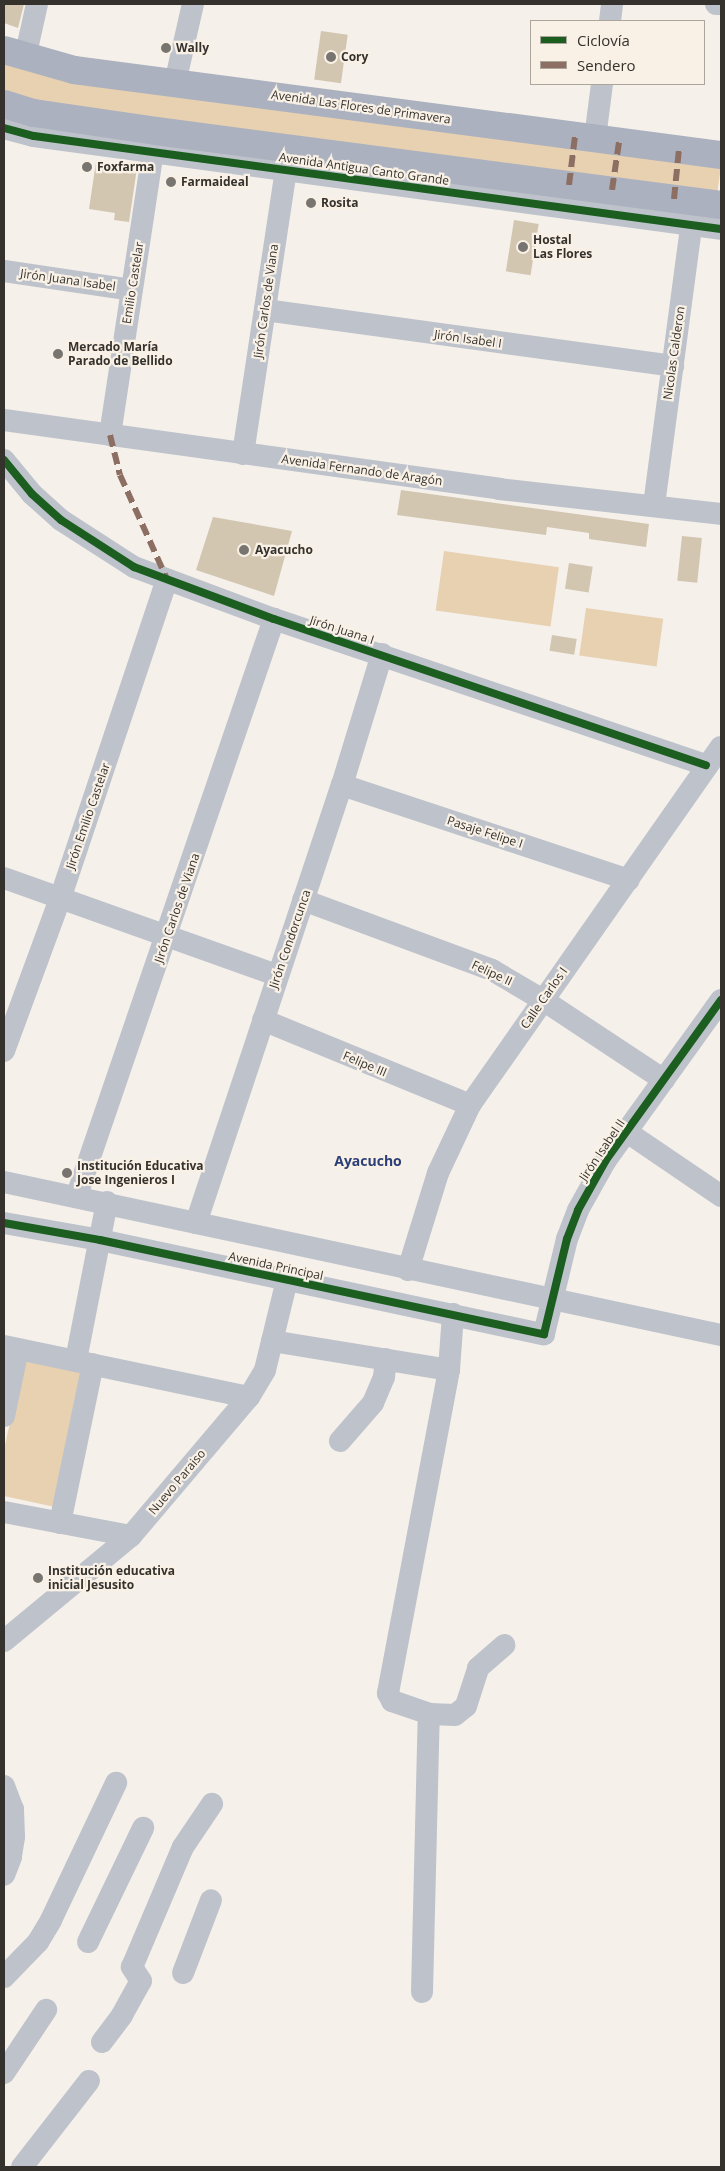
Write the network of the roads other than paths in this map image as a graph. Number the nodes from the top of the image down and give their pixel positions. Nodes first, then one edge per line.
1 (37, 4) edge
2 (193, 4) edge
3 (612, 4) edge
4 (716, 4) edge
5 (721, 4) edge
6 (610, 20) edge
7 (14, 54) edge
8 (175, 83) junction
9 (602, 85) edge
10 (4, 104) edge
11 (4, 128) edge
12 (595, 138) junction
13 (154, 141) junction
14 (721, 155) edge
15 (287, 159) junction
16 (721, 205) edge
17 (693, 213) junction
18 (721, 229) edge
19 (4, 271) edge
20 (132, 290) junction
21 (265, 310) junction
22 (673, 366) junction
23 (4, 420) edge
24 (110, 436) junction
25 (244, 454) junction
26 (4, 460) edge
27 (654, 505) junction
28 (721, 514) edge
29 (167, 579) junction
30 (274, 619) junction
31 (382, 654) junction
32 (721, 747) edge
33 (706, 765) junction
34 (342, 785) junction
35 (4, 878) edge
36 (629, 880) junction
37 (60, 899) junction
38 (303, 900) junction
39 (168, 938) junction
40 (277, 975) junction
41 (543, 1000) junction
42 (721, 1000) edge
43 (262, 1020) junction
44 (4, 1051) edge
45 (664, 1080) junction
46 (470, 1105) junction
47 (627, 1132) junction
48 (4, 1182) edge
49 (77, 1195) junction
50 (721, 1196) edge
51 (107, 1202) junction
52 (4, 1223) edge
53 (196, 1223) junction
54 (100, 1240) junction
55 (408, 1270) junction
56 (287, 1280) junction
57 (553, 1300) junction
58 (453, 1314) junction
59 (544, 1334) joint
60 (721, 1335) edge
61 (272, 1341) junction
62 (11, 1348) edge
63 (386, 1359) junction
64 (84, 1362) junction
65 (449, 1370) junction
66 (249, 1397) junction
67 (4, 1416) edge
68 (340, 1441) dead end
69 (4, 1512) edge
70 (60, 1523) junction
71 (131, 1536) junction
72 (6, 1638) edge
73 (504, 1645) dead end
74 (429, 1714) junction
75 (116, 1783) dead end
76 (4, 1786) edge
77 (212, 1804) dead end
78 (143, 1828) dead end
79 (9, 1838) edge
80 (4, 1875) edge
81 (211, 1900) dead end
82 (88, 1942) dead end
83 (183, 1972) dead end
84 (4, 1977) edge
85 (422, 1992) dead end
86 (46, 2010) dead end
87 (102, 2042) dead end
88 (4, 2073) edge
89 (89, 2081) dead end
90 (22, 2167) edge

1 - 7 street
2 - 8 street
3 - 6 street
4 - 5 street
7 - 8 main road, Avenida Las Flores de Primavera
8 - 12 main road, Avenida Las Flores de Primavera
9 - 12 street
10 - 13 main road
11 - 13 street
12 - 14 main road, Avenida Las Flores de Primavera
13 - 15 main road
13 - 20 street, Emilio Castelar
15 - 17 main road
15 - 21 street, Jirón Carlos de Viana
16 - 17 main road
17 - 18 street
17 - 22 street, Nicolas Calderon
19 - 20 street, Jirón Juana Isabel
20 - 24 street, Emilio Castelar
21 - 22 street, Jirón Isabel I
21 - 25 street, Jirón Carlos de Viana
22 - 27 street, Nicolas Calderon
23 - 24 street, Avenida Fernando de Aragón
24 - 25 street, Avenida Fernando de Aragón
25 - 27 street, Avenida Fernando de Aragón
26 - 29 street, Jirón Juana I
27 - 28 street, Avenida Fernando de Aragón
29 - 30 street, Jirón Juana I
29 - 37 street, Jirón Emilio Castelar
30 - 31 street, Jirón Juana I
30 - 39 street, Jirón Carlos de Viana
31 - 33 street, Jirón Juana I
31 - 34 street, Jirón Condorcunca
32 - 33 street, Calle Carlos I
33 - 36 street, Calle Carlos I
34 - 36 street, Pasaje Felipe I
34 - 38 street, Jirón Condorcunca
35 - 37 street
36 - 41 street, Calle Carlos I
37 - 39 street
37 - 44 street, Jirón Emilio Castelar
38 - 40 street, Jirón Condorcunca
38 - 41 street, Felipe II
39 - 40 street
39 - 49 street, Jirón Carlos de Viana
40 - 43 street, Jirón Condorcunca
41 - 45 street, Felipe II
41 - 46 street, Calle Carlos I
42 - 45 street, Jirón Isabel II
43 - 46 street, Felipe III
43 - 53 street, Jirón Condorcunca
45 - 47 street, Jirón Isabel II
46 - 55 street, Calle Carlos I
47 - 50 street
47 - 57 street, Jirón Isabel II
48 - 49 street, Avenida Principal
49 - 51 street, Avenida Principal
51 - 53 street, Avenida Principal
51 - 54 street
52 - 54 street, Avenida Principal
53 - 55 street, Avenida Principal
54 - 56 street, Avenida Principal
54 - 64 street
55 - 57 street, Avenida Principal
56 - 58 street, Avenida Principal
56 - 61 street, Nuevo Paraiso
57 - 59 street, Jirón Isabel II
57 - 60 street, Avenida Principal
58 - 59 street, Avenida Principal
58 - 65 street
61 - 63 street
61 - 66 street, Nuevo Paraiso
62 - 64 street
62 - 67 street
63 - 65 street
63 - 68 street
64 - 66 street
64 - 70 street
65 - 74 street
66 - 71 street, Nuevo Paraiso
69 - 70 street
70 - 71 street
71 - 72 street, Nuevo Paraiso
73 - 74 street
74 - 85 street
75 - 84 street
76 - 79 street
77 - 87 street
78 - 82 street
79 - 80 street
81 - 83 street
86 - 88 street
89 - 90 street

